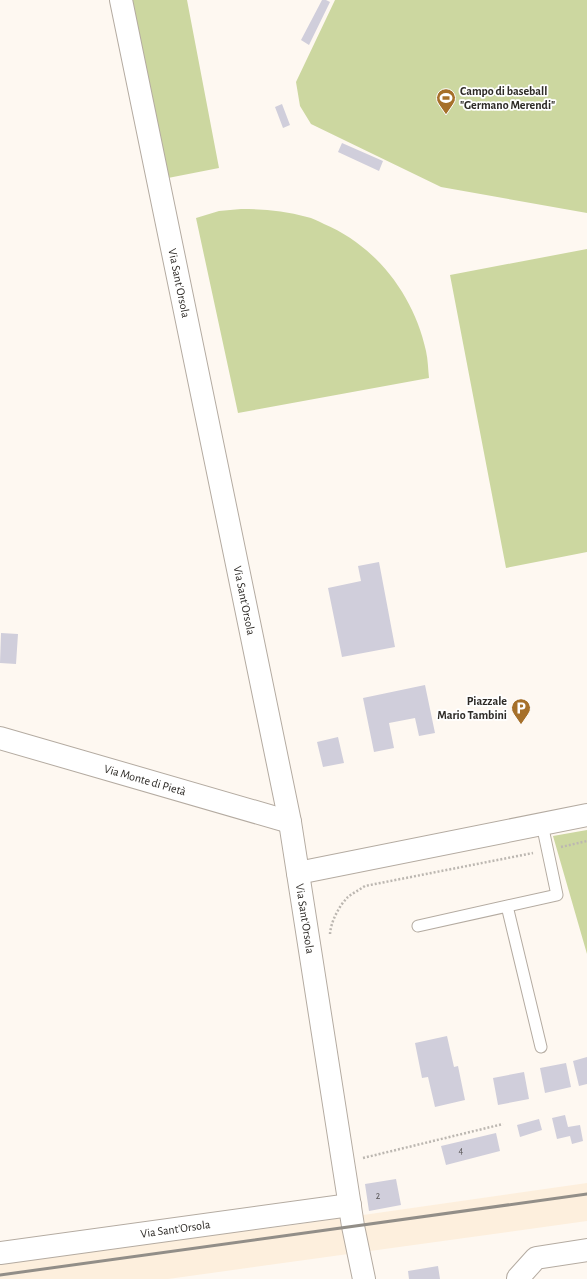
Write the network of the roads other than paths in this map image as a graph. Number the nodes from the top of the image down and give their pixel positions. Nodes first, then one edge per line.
1 (121, 0) edge
2 (0, 738) edge
3 (587, 815) edge
4 (290, 822) junction
5 (542, 824) junction
6 (298, 873) junction
7 (507, 906) junction
8 (418, 926) dead end
9 (541, 1047) dead end
10 (350, 1205) junction
11 (587, 1250) edge
12 (0, 1253) edge
13 (364, 1279) edge
14 (518, 1279) edge

1 - 4 street, Via Sant'Orsola
2 - 4 street, Via Monte di Pietà
3 - 5 street
4 - 6 street, Via Sant'Orsola
5 - 6 street
5 - 7 lane
6 - 10 street, Via Sant'Orsola
7 - 8 lane
7 - 9 lane
10 - 12 street, Via Sant'Orsola
10 - 13 street, Via Sant'Orsola
11 - 14 street

